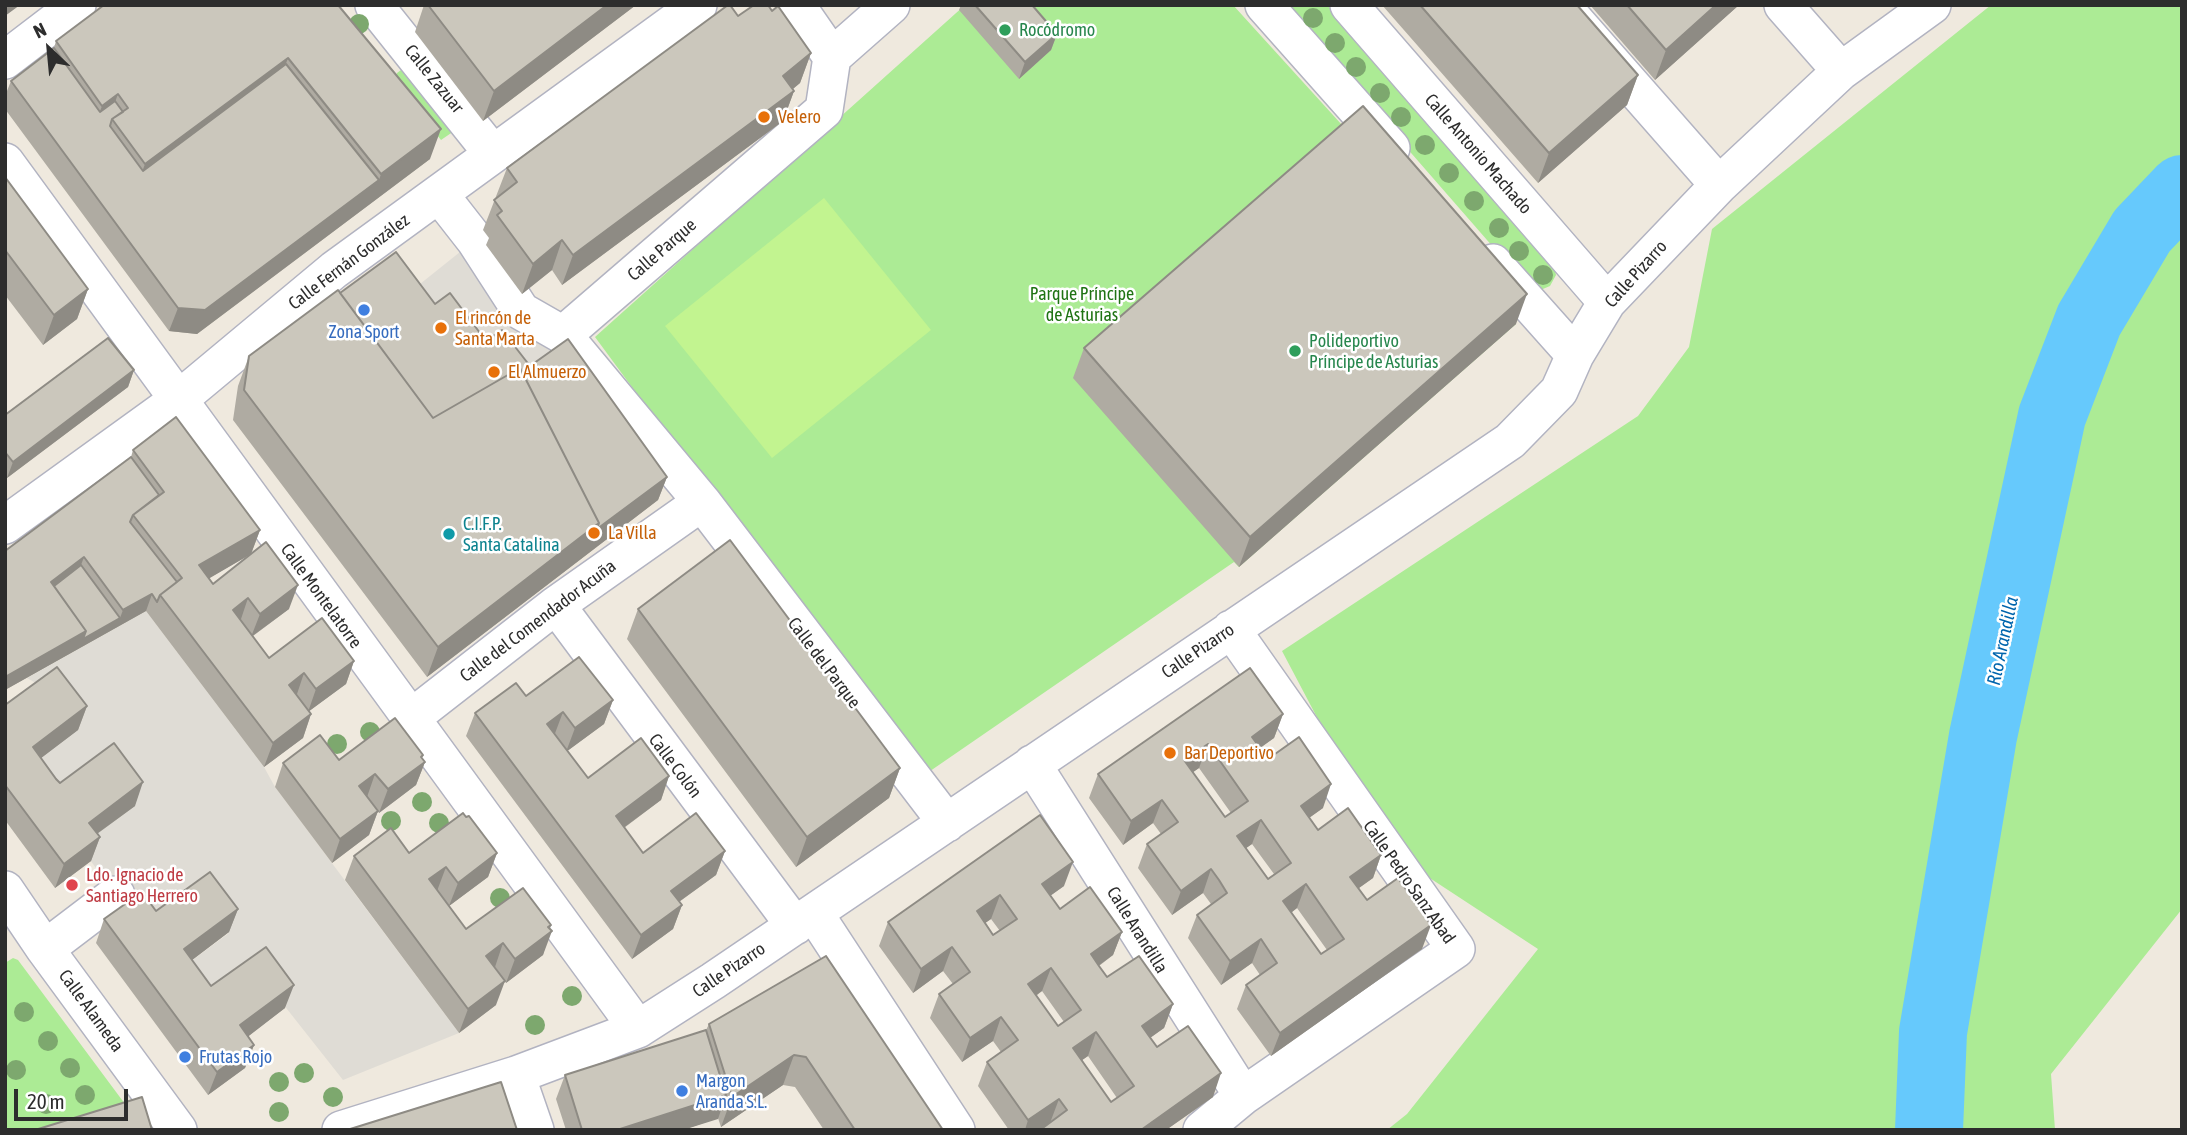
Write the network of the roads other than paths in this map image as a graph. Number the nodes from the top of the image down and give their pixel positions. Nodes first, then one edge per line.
1 (77, 5) edge
2 (374, 5) edge
3 (698, 5) edge
4 (796, 5) edge
5 (891, 5) edge
6 (1264, 5) edge
7 (1349, 5) edge
8 (1561, 5) edge
9 (1783, 5) edge
10 (1932, 5) edge
11 (832, 57) junction
12 (5, 60) edge
13 (1841, 71) junction
14 (494, 154) junction
15 (5, 162) edge
16 (1410, 170) edge
17 (1718, 185) junction
18 (439, 194) junction
19 (1475, 242) edge
20 (1607, 302) junction
21 (563, 335) junction
22 (1575, 355) junction
23 (178, 400) junction
24 (702, 502) junction
25 (5, 525) edge
26 (556, 606) junction
27 (1231, 628) junction
28 (411, 718) junction
29 (1032, 764) junction
30 (947, 823) junction
31 (116, 895) dead end
32 (9, 903) edge
33 (804, 919) junction
34 (45, 949) junction
35 (638, 1029) junction
36 (516, 1075) junction
37 (1242, 1096) junction
38 (178, 1130) edge
39 (341, 1130) edge
40 (535, 1130) edge
41 (956, 1130) edge
42 (1202, 1130) edge

1 - 12 street
2 - 14 street, Calle Zazuar
3 - 14 street, Calle Fernán González
4 - 11 street
5 - 11 street
6 - 16 street
7 - 20 street, Calle Antonio Machado
8 - 17 street
9 - 13 street
10 - 13 street, Calle Pizarro
11 - 21 street, Calle Parque
13 - 17 street, Calle Pizarro
14 - 18 street, Calle Fernán González
15 - 23 street, Calle Montelatorre
17 - 20 street, Calle Pizarro
18 - 21 street
18 - 23 street, Calle Fernán González
19 - 22 street
20 - 22 street, Calle Pizarro
21 - 24 street
22 - 27 street, Calle Pizarro
23 - 25 street, Calle Fernán González
23 - 28 street, Calle Montelatorre
24 - 26 street, Calle del Comendador Acuña
24 - 30 street, Calle del Parque
26 - 28 street, Calle del Comendador Acuña
26 - 33 street, Calle Colón
27 - 29 street, Calle Pizarro
27 - 37 street, Calle Pedro Sanz Abad
28 - 35 street, Calle Montelatorre
29 - 30 street, Calle Pizarro
29 - 37 street, Calle Arandilla
30 - 33 street, Calle Pizarro
31 - 34 street
32 - 34 street, Calle Alameda
33 - 35 street, Calle Pizarro
33 - 41 street, Calle Colón
34 - 38 street, Calle Alameda
35 - 36 street, Calle Pizarro
36 - 39 street, Calle Pizarro
36 - 40 street
37 - 42 street, Calle Pedro Sanz Abad

